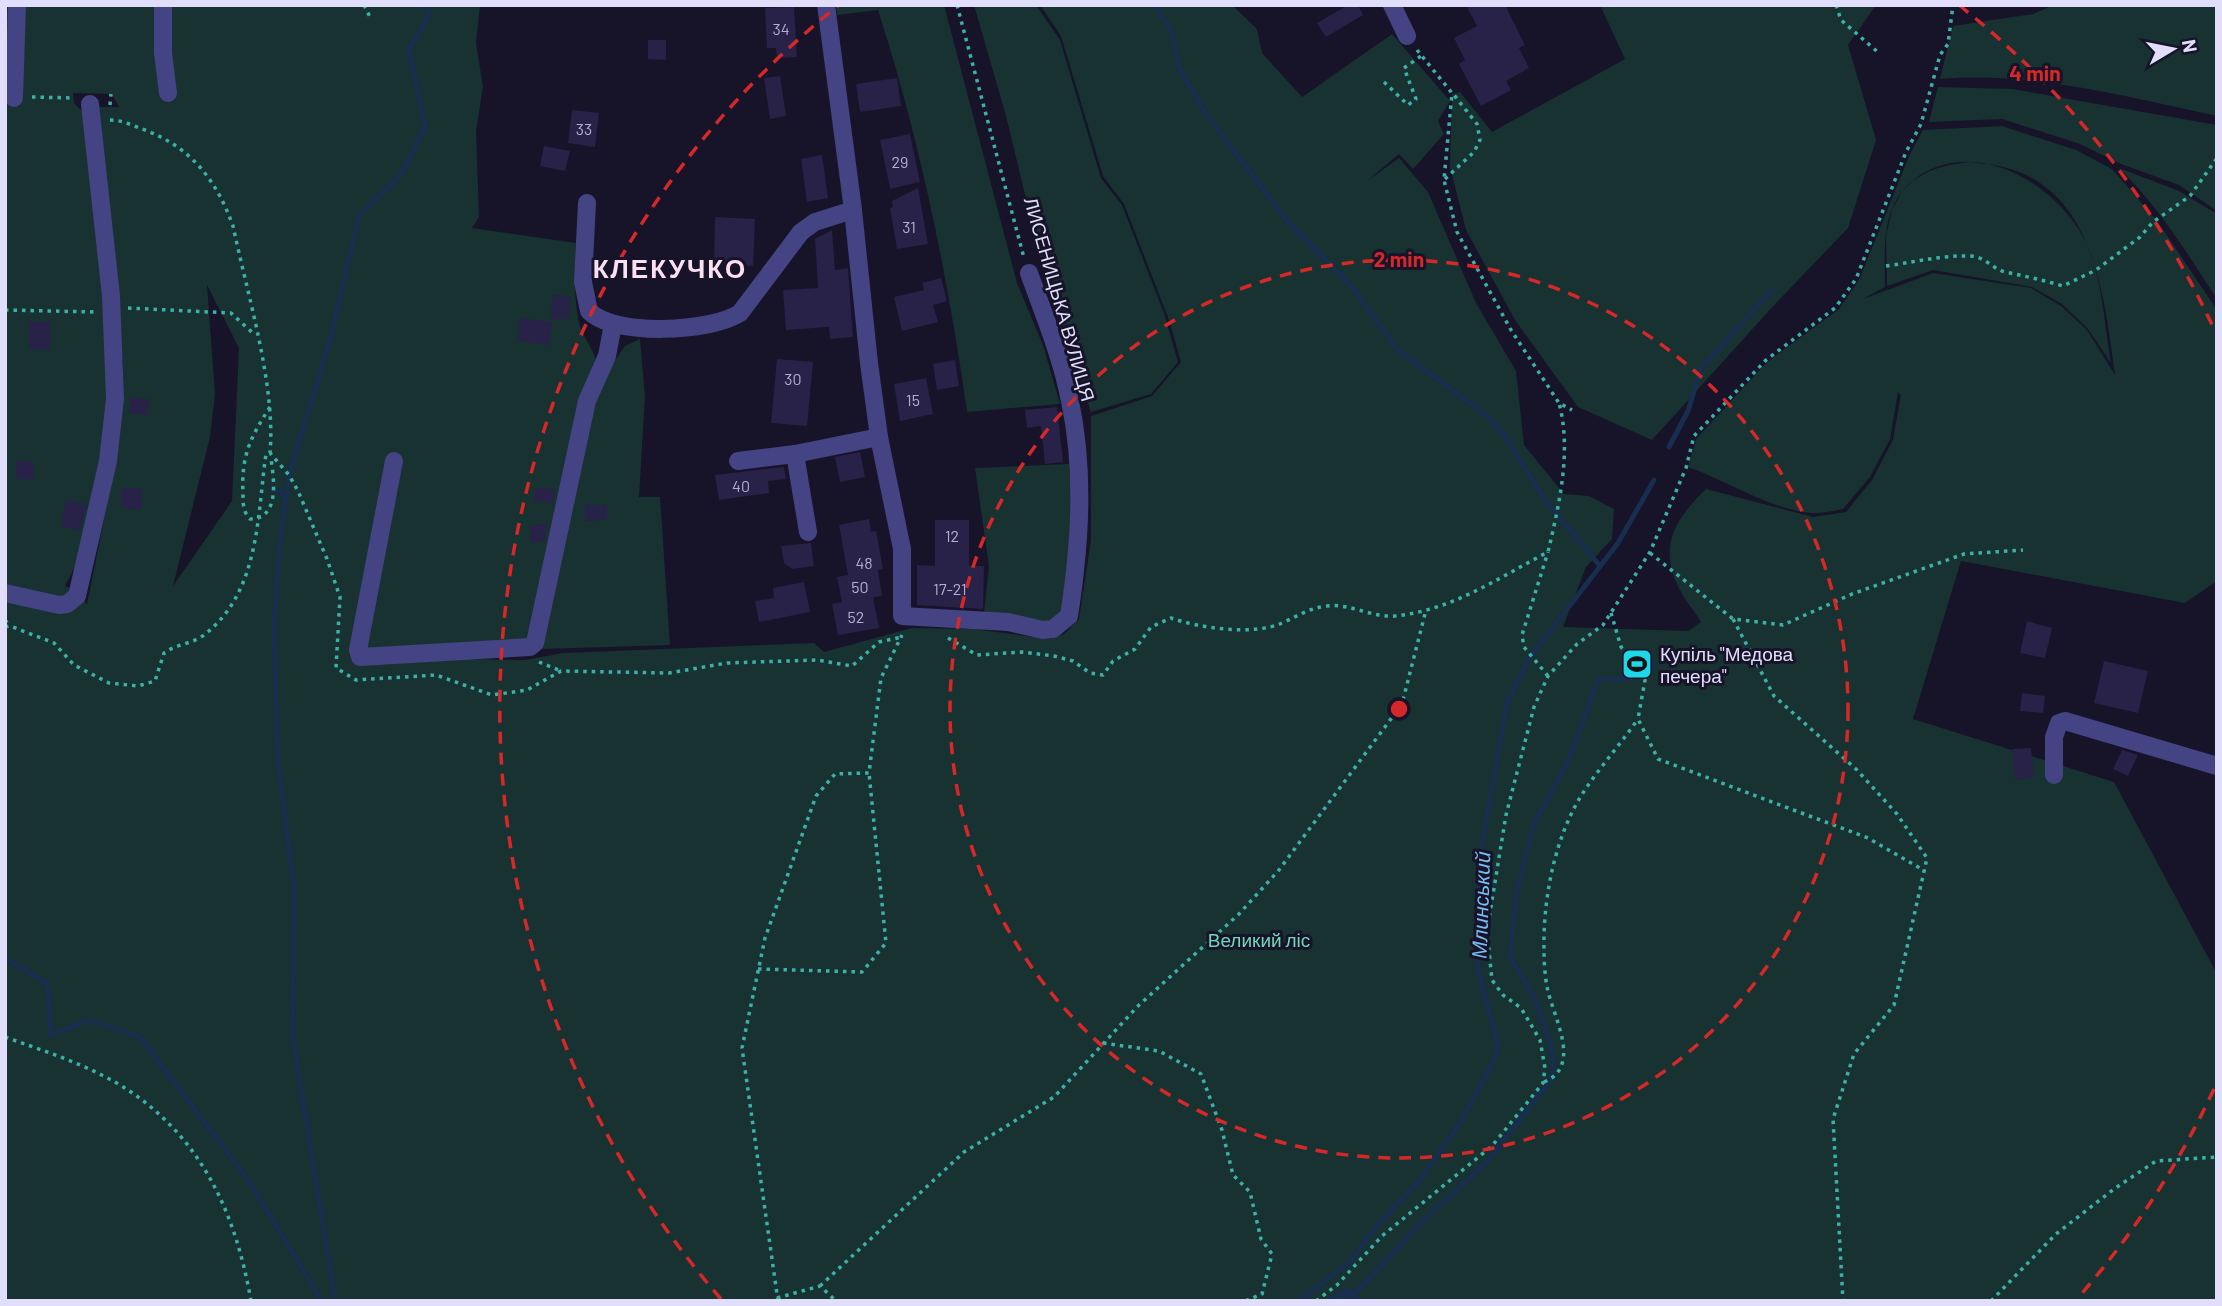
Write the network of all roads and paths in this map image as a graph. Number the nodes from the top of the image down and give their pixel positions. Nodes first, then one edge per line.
1 (18, 5) edge
2 (163, 5) edge
3 (364, 5) edge
4 (826, 5) edge
5 (957, 5) edge
6 (1392, 5) edge
7 (1836, 5) edge
8 (1954, 5) edge
9 (371, 19) dead end
10 (1407, 36) joint
11 (1880, 54) dead end
12 (1420, 56) junction
13 (1384, 82) dead end
14 (168, 93) dead end
15 (1452, 93) junction
16 (14, 98) joint
17 (90, 104) joint
18 (93, 129) junction
19 (2217, 158) edge
20 (1444, 180) junction
21 (587, 203) dead end
22 (853, 210) junction
23 (1885, 266) dead end
24 (1029, 273) joint
25 (5, 310) edge
26 (112, 311) junction
27 (613, 324) junction
28 (256, 336) junction
29 (1559, 403) junction
30 (270, 407) junction
31 (1572, 410) dead end
32 (879, 437) junction
33 (795, 454) junction
34 (270, 455) junction
35 (394, 461) dead end
36 (738, 461) dead end
37 (261, 516) junction
38 (808, 532) dead end
39 (2023, 550) dead end
40 (1548, 552) junction
41 (1650, 552) junction
42 (5, 593) edge
43 (1426, 610) junction
44 (1611, 612) junction
45 (902, 616) junction
46 (1733, 619) junction
47 (5, 620) edge
48 (8, 627) edge
49 (938, 634) dead end
50 (902, 637) junction
51 (535, 653) dead end
52 (561, 671) junction
53 (1548, 676) junction
54 (1638, 719) junction
55 (2217, 766) edge
56 (869, 773) junction
57 (2054, 775) dead end
58 (1925, 871) junction
59 (758, 969) junction
60 (5, 1037) edge
61 (1103, 1043) junction
62 (1543, 1083) junction
63 (2217, 1157) edge
64 (820, 1286) junction
65 (778, 1300) edge
66 (251, 1301) edge
67 (836, 1301) edge
68 (1245, 1301) edge
69 (1316, 1301) edge
70 (1843, 1301) edge
71 (1991, 1301) edge

1 - 16 street
2 - 14 street
3 - 9 path
4 - 22 street
5 - 24 path, ЛИСЕНИЦЬКА ВУЛИЦЯ
6 - 10 street
7 - 11 path
8 - 41 path
10 - 12 path
12 - 13 path
12 - 15 path
15 - 20 path
15 - 20 path
16 - 17 path
17 - 18 street
18 - 26 street
18 - 28 path
19 - 23 path
20 - 29 path
21 - 27 street
22 - 27 street
22 - 32 street
24 - 45 street, ЛИСЕНИЦЬКА ВУЛИЦЯ
25 - 26 path
26 - 28 path
26 - 42 street
27 - 35 street
28 - 30 path
29 - 31 path
29 - 40 path
30 - 34 path
30 - 37 path
32 - 33 street
32 - 45 street
33 - 36 street
33 - 38 street
34 - 37 path
34 - 37 path
34 - 52 path
37 - 48 path
39 - 46 path
40 - 43 path
40 - 53 path
41 - 44 path
41 - 46 path
43 - 49 path
43 - 61 path
44 - 53 path
44 - 54 path
45 - 50 path
46 - 58 path
47 - 48 path
50 - 52 path
50 - 56 path
51 - 52 path
53 - 62 path
54 - 58 path
54 - 62 path
55 - 57 street
56 - 59 path
56 - 59 path
58 - 70 path
59 - 65 path
60 - 66 path
61 - 64 path
61 - 68 path
62 - 69 path
63 - 71 path
64 - 65 path
64 - 67 path

